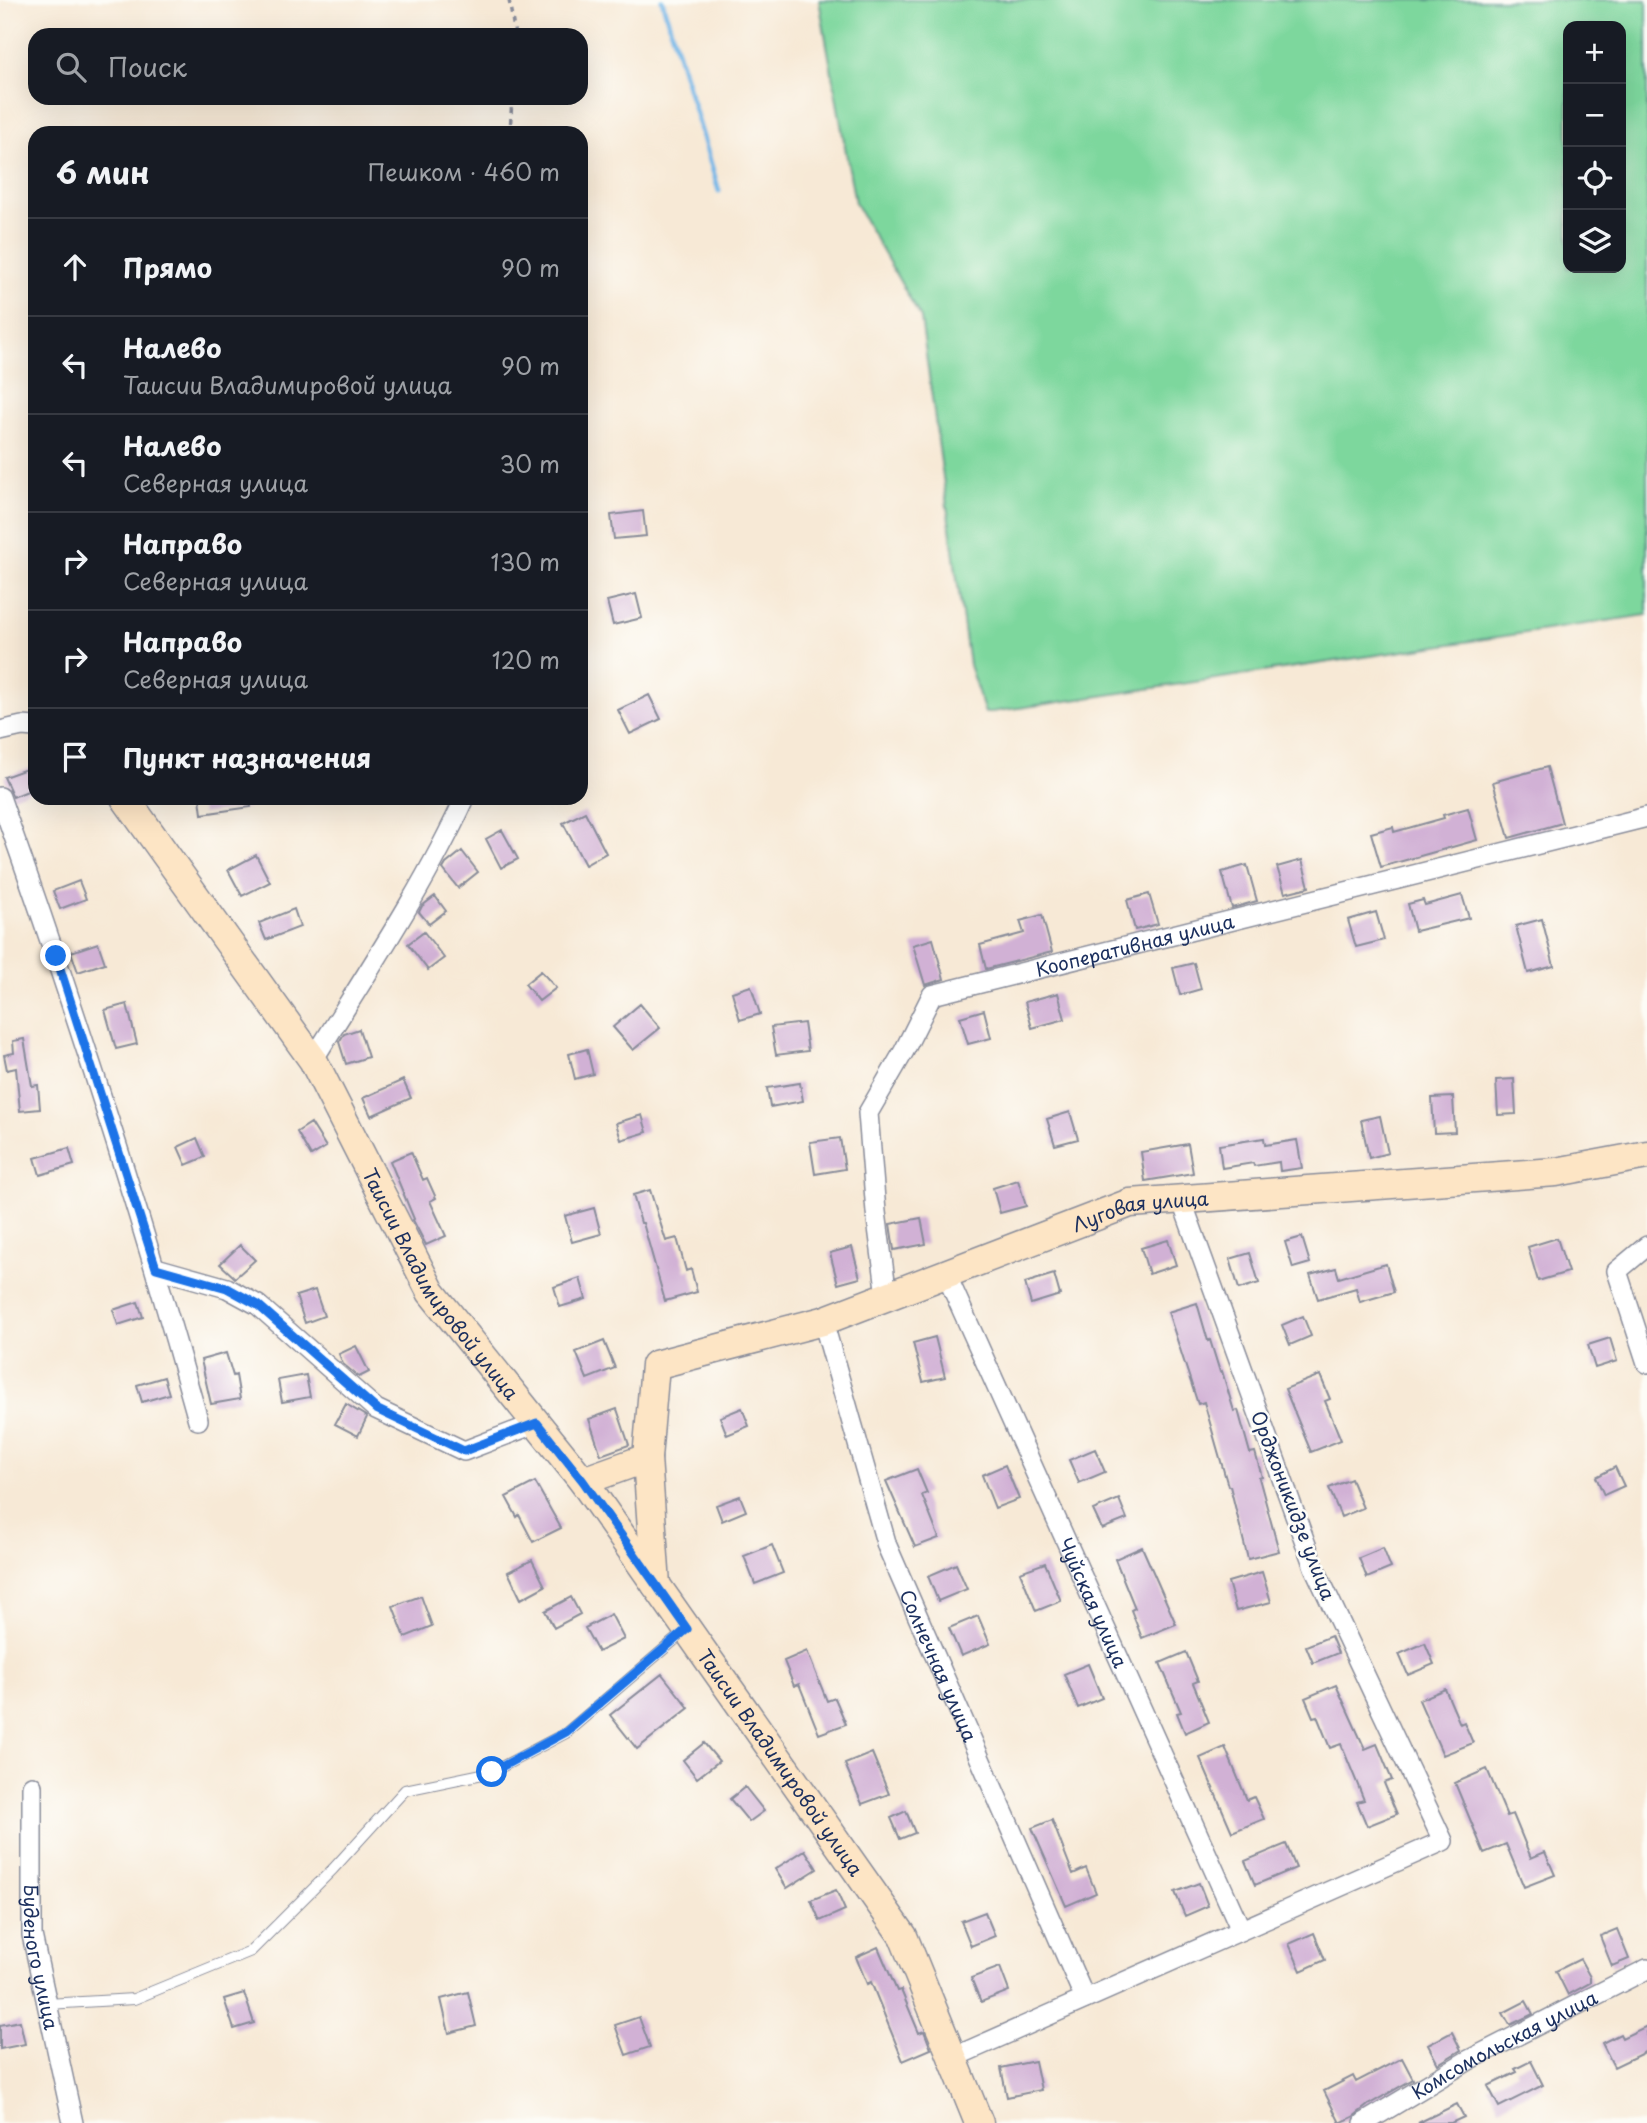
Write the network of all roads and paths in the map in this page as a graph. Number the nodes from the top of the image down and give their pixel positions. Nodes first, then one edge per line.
1 (509, 0) edge
2 (514, 28) edge
3 (512, 105) edge
4 (510, 126) edge
5 (28, 726) edge
6 (0, 732) edge
7 (0, 797) edge
8 (130, 805) edge
9 (462, 805) edge
10 (1647, 817) edge
11 (313, 1060) junction
12 (1647, 1155) edge
13 (1181, 1199) junction
14 (1647, 1245) edge
15 (156, 1268) junction
16 (946, 1274) junction
17 (887, 1296) junction
18 (823, 1321) junction
19 (1647, 1363) edge
20 (198, 1420) dead end
21 (537, 1423) junction
22 (647, 1458) junction
23 (583, 1481) junction
24 (656, 1585) junction
25 (687, 1629) junction
26 (32, 1787) dead end
27 (1241, 1930) junction
28 (1647, 1969) edge
29 (1085, 1999) junction
30 (47, 2004) junction
31 (952, 2058) junction
32 (73, 2123) edge
33 (979, 2123) edge
34 (1364, 2123) edge

1 - 2 path
3 - 4 path
5 - 6 street
7 - 15 street
8 - 11 street, Таисии Владимировой улица
9 - 11 street
10 - 17 street, Кооперативная улица
11 - 21 street, Таисии Владимировой улица
12 - 13 street, Луговая улица
13 - 16 street, Луговая улица
13 - 27 street, Орджоникидзе улица
14 - 19 street
15 - 20 street
15 - 21 street
16 - 17 street, Луговая улица
16 - 27 street, Чуйская улица
17 - 18 street, Луговая улица
18 - 22 street, Луговая улица
18 - 29 street, Солнечная улица
21 - 23 street, Таисии Владимировой улица
22 - 23 street
22 - 24 street
23 - 24 street, Таисии Владимировой улица
24 - 25 street, Таисии Владимировой улица
25 - 30 lane
25 - 31 street, Таисии Владимировой улица
26 - 30 street, Буденого улица
27 - 29 street
28 - 34 street, Комсомольская улица
29 - 31 street
30 - 32 street, Буденого улица
31 - 33 street, Таисии Владимировой улица

